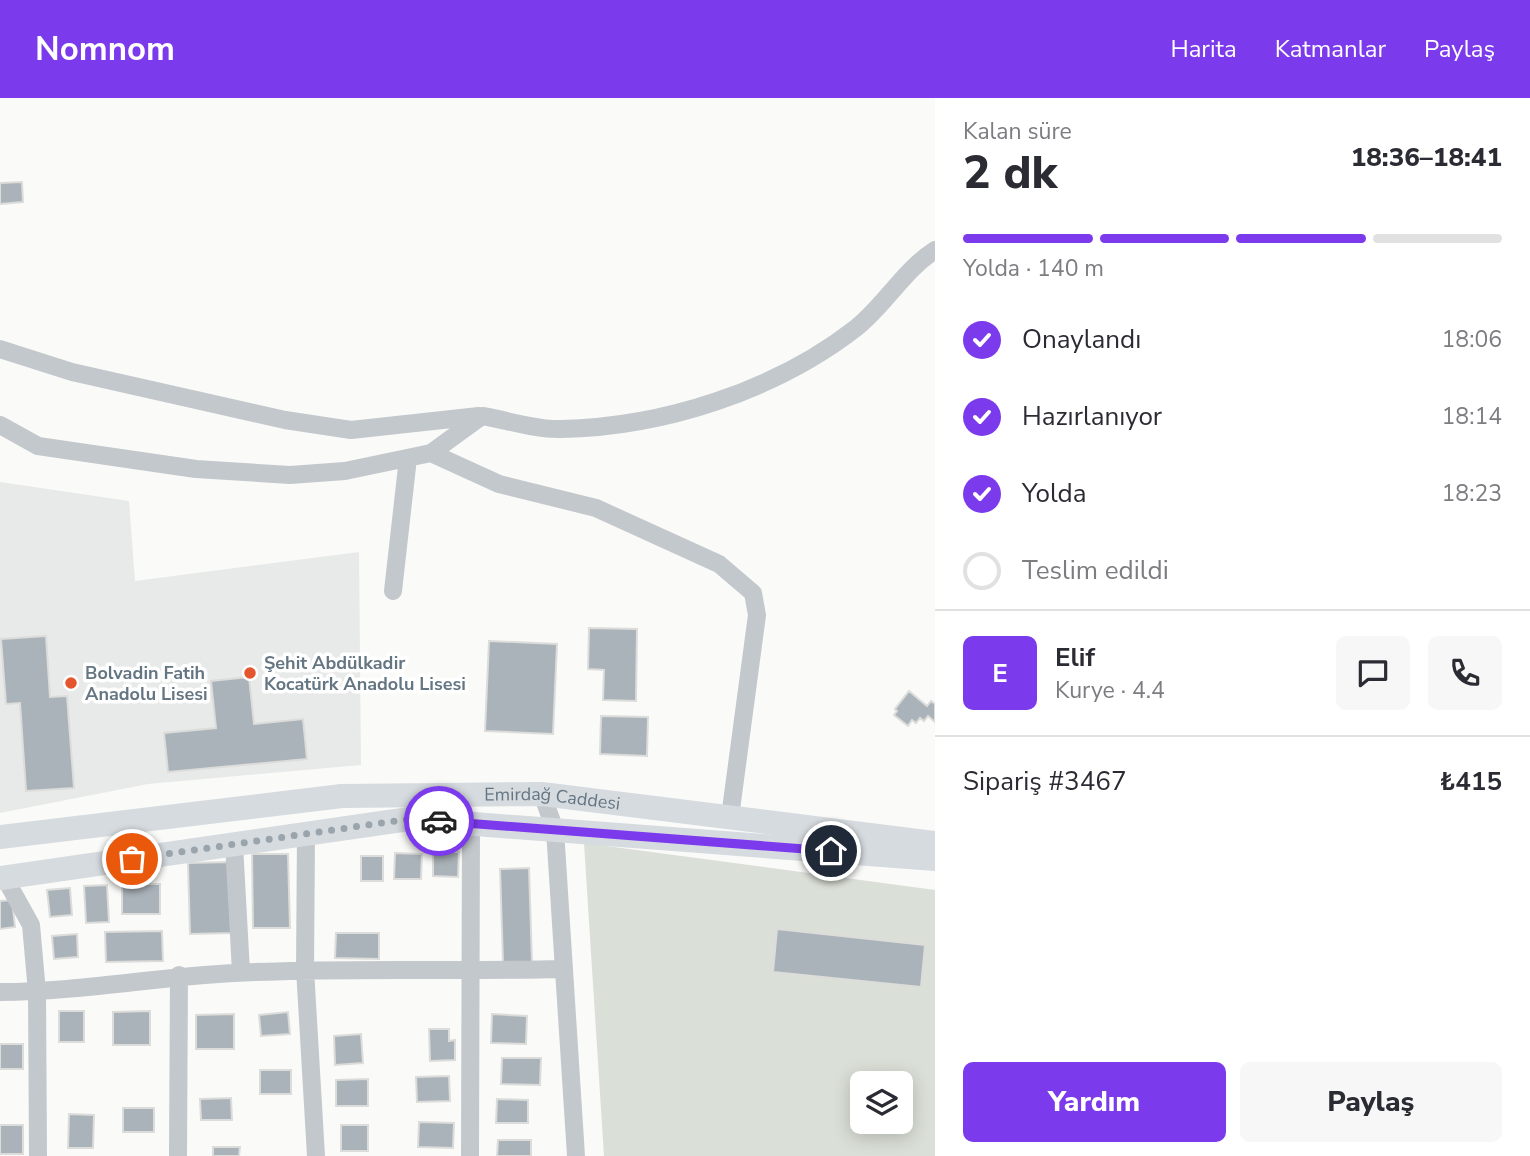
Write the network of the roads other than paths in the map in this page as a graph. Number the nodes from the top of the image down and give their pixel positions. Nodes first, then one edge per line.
1 (935, 250) edge
2 (0, 349) edge
3 (482, 416) junction
4 (0, 425) edge
5 (431, 453) junction
6 (408, 458) junction
7 (393, 592) dead end
8 (542, 794) junction
9 (730, 817) junction
10 (471, 824) junction
11 (555, 830) junction
12 (306, 834) junction
13 (0, 837) edge
14 (935, 843) edge
15 (234, 844) junction
16 (935, 859) edge
17 (3, 878) edge
18 (305, 969) junction
19 (564, 969) junction
20 (241, 972) junction
21 (471, 972) junction
22 (179, 975) junction
23 (0, 992) edge
24 (37, 992) junction
25 (38, 1156) edge
26 (178, 1156) edge
27 (316, 1156) edge
28 (470, 1156) edge
29 (576, 1156) edge

1 - 3 street
2 - 3 street
3 - 5 street
4 - 6 street
5 - 6 street
5 - 9 street
6 - 7 street
8 - 9 main road, Emirdağ Caddesi
8 - 11 street
8 - 13 main road, Emirdağ Caddesi
9 - 14 main road, Emirdağ Caddesi
10 - 11 main road, Emirdağ Caddesi
10 - 12 main road, Emirdağ Caddesi
10 - 21 street
11 - 16 main road, Emirdağ Caddesi
11 - 19 street
12 - 15 main road, Emirdağ Caddesi
12 - 18 street
15 - 17 main road, Emirdağ Caddesi
15 - 20 street
17 - 24 street
18 - 20 street
18 - 21 street
18 - 27 street
19 - 21 street
19 - 29 street
20 - 22 street
21 - 28 street
22 - 24 street
22 - 26 street
23 - 24 street
24 - 25 street

